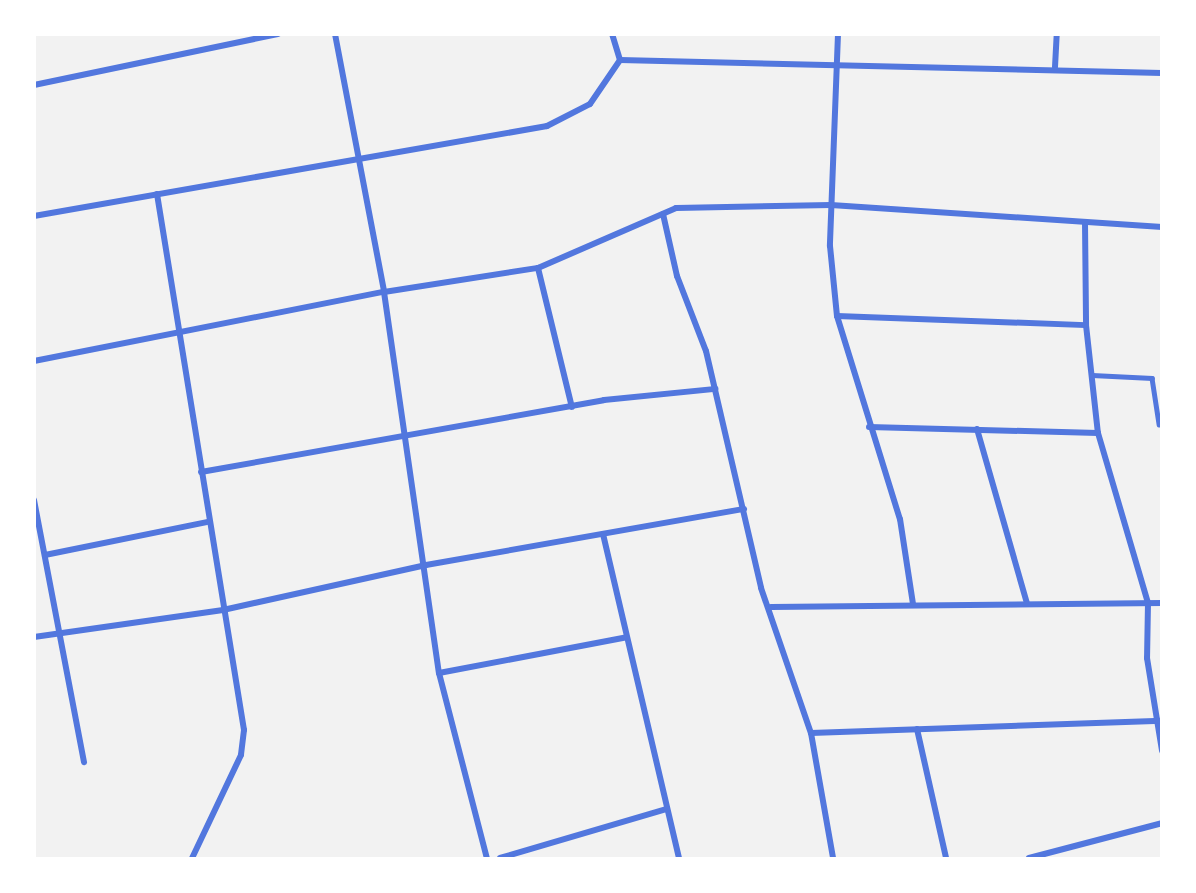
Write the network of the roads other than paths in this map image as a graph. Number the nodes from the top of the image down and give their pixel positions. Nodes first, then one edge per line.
1 (278, 34) edge
2 (335, 34) edge
3 (612, 34) edge
4 (837, 34) edge
5 (1057, 34) edge
6 (620, 60) junction
7 (833, 66) junction
8 (1055, 67) junction
9 (1161, 73) edge
10 (34, 85) edge
11 (359, 161) junction
12 (157, 194) junction
13 (831, 205) junction
14 (663, 214) junction
15 (34, 216) edge
16 (1085, 223) junction
17 (1161, 227) edge
18 (538, 268) junction
19 (384, 292) junction
20 (837, 316) junction
21 (1086, 325) junction
22 (183, 333) junction
23 (34, 361) edge
24 (1092, 375) junction
25 (715, 389) junction
26 (572, 407) junction
27 (1159, 424) dead end
28 (869, 427) junction
29 (977, 429) junction
30 (1098, 433) junction
31 (406, 436) junction
32 (201, 472) junction
33 (35, 500) edge
34 (744, 509) junction
35 (207, 522) junction
36 (603, 534) junction
37 (45, 555) junction
38 (426, 565) junction
39 (1027, 603) junction
40 (1148, 603) junction
41 (1161, 603) edge
42 (913, 604) junction
43 (771, 607) junction
44 (223, 610) junction
45 (61, 633) junction
46 (34, 637) edge
47 (627, 637) junction
48 (439, 673) junction
49 (1158, 721) edge
50 (917, 729) junction
51 (811, 733) junction
52 (1161, 751) edge
53 (84, 762) dead end
54 (667, 809) junction
55 (1161, 823) edge
56 (192, 858) edge
57 (487, 858) edge
58 (500, 858) edge
59 (678, 858) edge
60 (833, 858) edge
61 (946, 858) edge
62 (1029, 858) edge

1 - 10 street
2 - 11 street
3 - 6 street
4 - 7 street
5 - 8 street
6 - 7 street
6 - 11 street
7 - 8 street
7 - 13 street
8 - 9 street
11 - 12 street
11 - 19 street
12 - 15 street
12 - 22 street
13 - 14 street
13 - 16 street
13 - 20 street
14 - 18 street
14 - 25 street
16 - 17 street
16 - 21 street
18 - 19 street
18 - 26 street
19 - 22 street
19 - 31 street
20 - 21 street
20 - 28 street
21 - 24 street
22 - 23 street
22 - 32 street
24 - 27 lane
24 - 30 street
25 - 26 street
25 - 34 street
26 - 31 street
28 - 29 street
28 - 42 street
29 - 30 street
29 - 39 street
30 - 40 street
31 - 32 street
31 - 38 street
32 - 35 street
33 - 37 street
34 - 36 street
34 - 43 street
35 - 37 street
35 - 44 street
36 - 38 street
36 - 47 street
37 - 45 street
38 - 44 street
38 - 48 street
39 - 40 street
39 - 42 street
40 - 41 street
40 - 49 street
42 - 43 street
43 - 51 street
44 - 45 street
44 - 56 street
45 - 46 street
45 - 53 street
47 - 48 street
47 - 54 street
48 - 57 street
49 - 50 street
49 - 52 street
50 - 51 street
50 - 61 street
51 - 60 street
54 - 58 street
54 - 59 street
55 - 62 street

